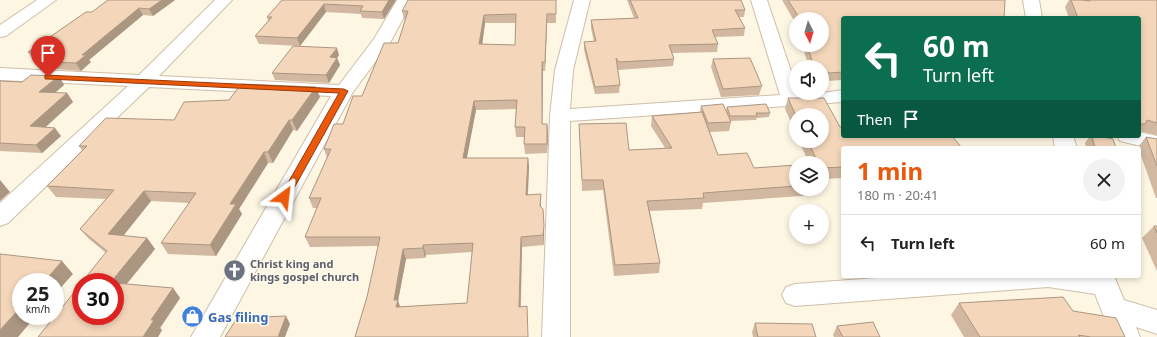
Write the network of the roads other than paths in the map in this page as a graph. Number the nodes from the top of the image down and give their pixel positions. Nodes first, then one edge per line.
1 (48, 0) edge
2 (224, 0) edge
3 (405, 0) edge
4 (582, 0) edge
5 (759, 0) edge
6 (1031, 0) edge
7 (1034, 16) edge
8 (0, 32) edge
9 (0, 74) edge
10 (143, 82) junction
11 (344, 91) junction
12 (789, 94) edge
13 (841, 96) edge
14 (829, 97) edge
15 (791, 100) edge
16 (560, 116) junction
17 (1136, 138) edge
18 (1157, 143) edge
19 (0, 217) edge
20 (1021, 278) edge
21 (1076, 278) edge
22 (1103, 280) edge
23 (795, 295) dead end
24 (1115, 309) junction
25 (1157, 322) edge
26 (204, 337) edge
27 (556, 337) edge
28 (1126, 337) edge

1 - 8 street
2 - 10 street
3 - 11 street
4 - 16 street
5 - 12 street
6 - 7 street
9 - 10 street
10 - 11 street
10 - 19 street
11 - 26 street
13 - 14 street
15 - 16 street
16 - 27 street
17 - 18 street
20 - 23 street
21 - 22 street
22 - 24 street
24 - 25 street
24 - 28 street

